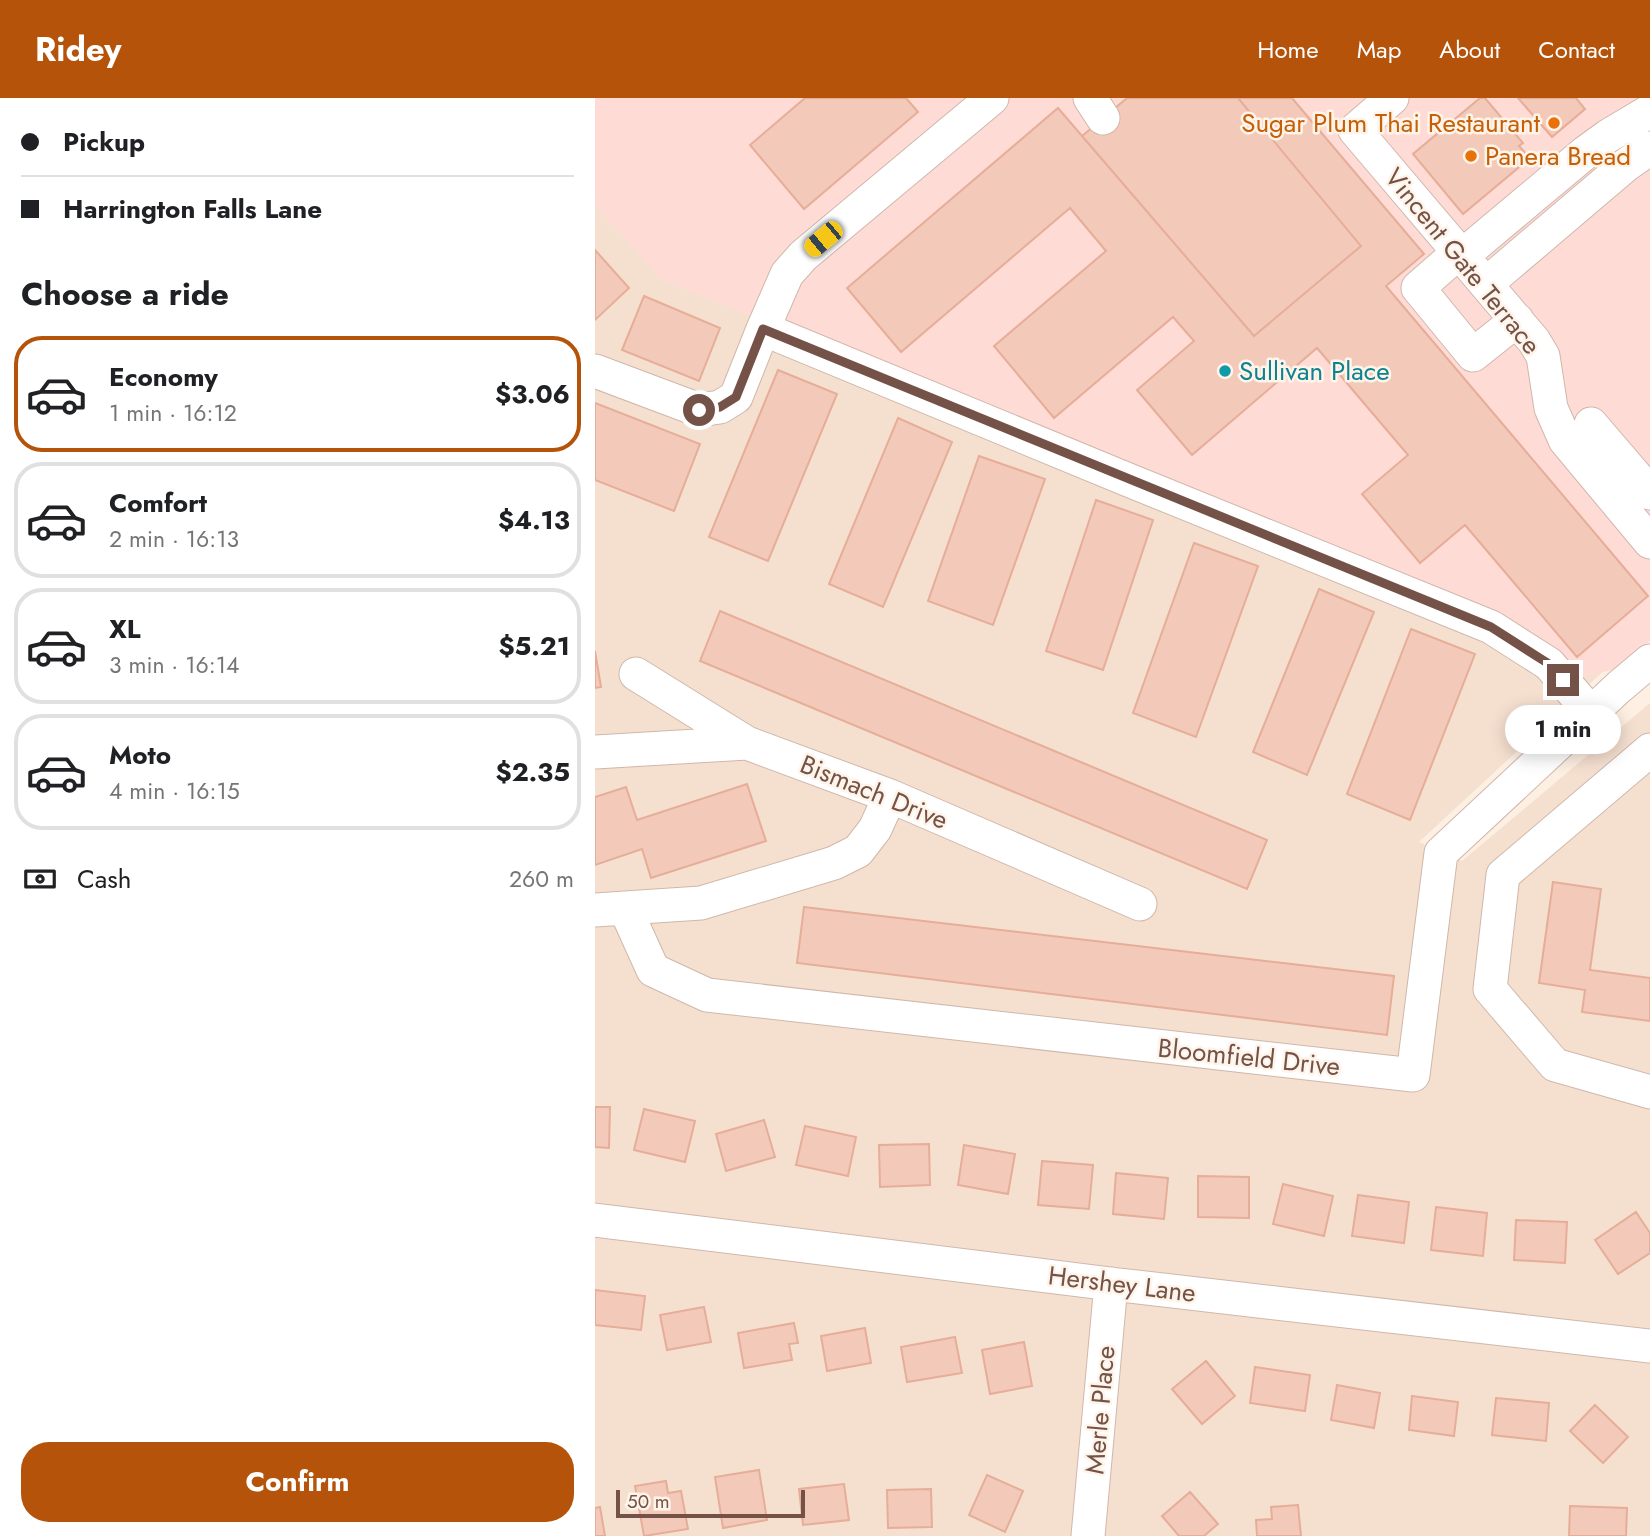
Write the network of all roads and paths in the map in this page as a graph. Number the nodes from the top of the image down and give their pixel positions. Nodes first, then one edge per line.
1 (1392, 98) edge
2 (982, 101) edge
3 (1650, 111) edge
4 (1650, 148) edge
5 (1460, 254) junction
6 (1486, 284) junction
7 (1517, 320) junction
8 (763, 329) junction
9 (595, 371) edge
10 (1591, 424) dead end
11 (1650, 493) edge
12 (1650, 542) edge
13 (1650, 661) edge
14 (636, 674) dead end
15 (1591, 713) junction
16 (747, 743) junction
17 (1650, 750) edge
18 (595, 752) edge
19 (890, 796) junction
20 (1140, 904) dead end
21 (610, 909) edge
22 (1650, 1092) edge
23 (595, 1220) edge
24 (1111, 1284) junction
25 (1650, 1346) edge
26 (1088, 1536) edge

1 - 5 street, Vincent Gate Terrace
2 - 8 street
3 - 5 street
4 - 6 street
5 - 6 street, Vincent Gate Terrace
5 - 7 street
6 - 7 street, Vincent Gate Terrace
7 - 12 street, Vincent Gate Terrace
8 - 9 street
8 - 15 street
10 - 11 street
13 - 15 street, Bloomfield Drive
14 - 16 street
15 - 21 street, Bloomfield Drive
16 - 18 street, Bismach Drive
16 - 19 street, Bismach Drive
17 - 22 street
19 - 20 street, Bismach Drive
19 - 21 street, Bloomfield Drive
23 - 24 street, Hershey Lane
24 - 25 street, Hershey Lane
24 - 26 street, Merle Place

